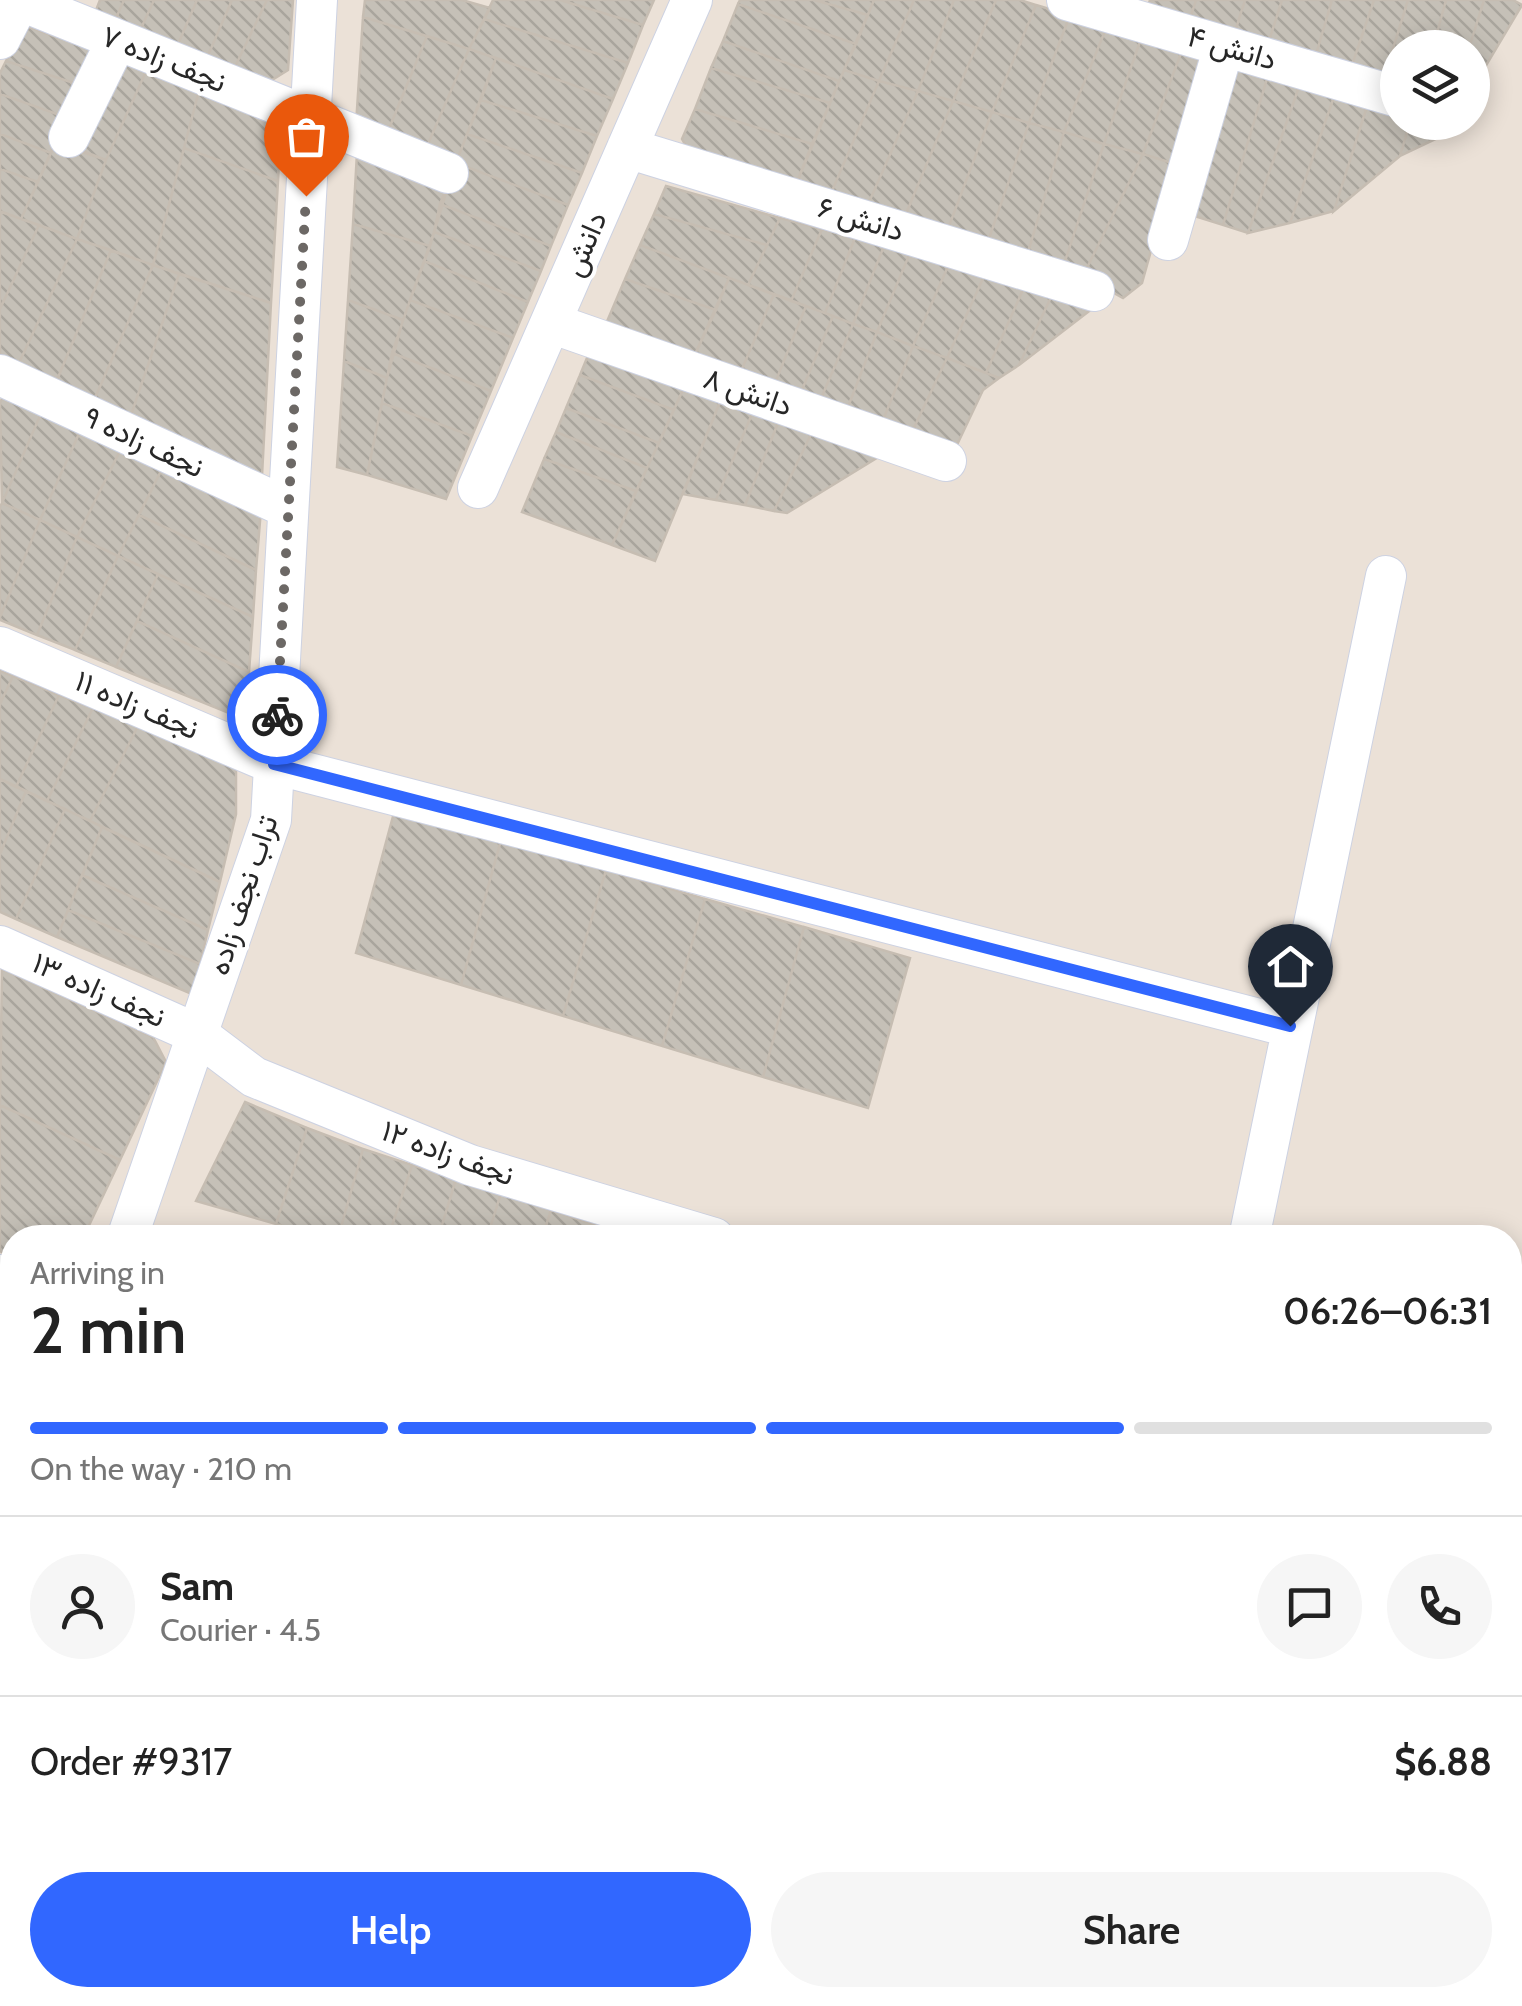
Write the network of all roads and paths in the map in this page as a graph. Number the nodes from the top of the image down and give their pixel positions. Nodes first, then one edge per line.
1 (19, 0) edge
2 (316, 0) edge
3 (692, 0) edge
4 (1067, 0) edge
5 (0, 39) edge
6 (117, 40) junction
7 (1224, 46) junction
8 (1380, 92) edge
9 (310, 118) junction
10 (69, 138) dead end
11 (627, 148) junction
12 (448, 173) dead end
13 (1168, 240) dead end
14 (1094, 291) dead end
15 (551, 323) junction
16 (0, 376) edge
17 (946, 461) dead end
18 (478, 488) dead end
19 (288, 508) junction
20 (1386, 576) dead end
21 (0, 647) edge
22 (274, 764) junction
23 (0, 946) edge
24 (1290, 1026) junction
25 (198, 1034) junction
26 (132, 1225) edge
27 (671, 1225) edge
28 (1251, 1225) edge

1 - 5 street
1 - 6 street, نجف زاده ۷
2 - 9 street, تراب نجف زاده
3 - 11 street, دانش
4 - 7 street, دانش ۴
6 - 9 street, نجف زاده ۷
6 - 10 street
7 - 8 street, دانش ۴
7 - 13 street
9 - 12 street, نجف زاده ۷
9 - 19 street, تراب نجف زاده
11 - 14 street, دانش ۶
11 - 15 street, دانش
15 - 17 street, دانش ۸
15 - 18 street, دانش
16 - 19 street, نجف زاده ۹
19 - 22 street, تراب نجف زاده
20 - 24 street
21 - 22 street, نجف زاده ۱۱
22 - 24 street, نجف زاده ۱۱
22 - 25 street, تراب نجف زاده
23 - 25 street, نجف زاده ۱۳
24 - 28 street
25 - 26 street, تراب نجف زاده
25 - 27 street, نجف زاده ۱۲

